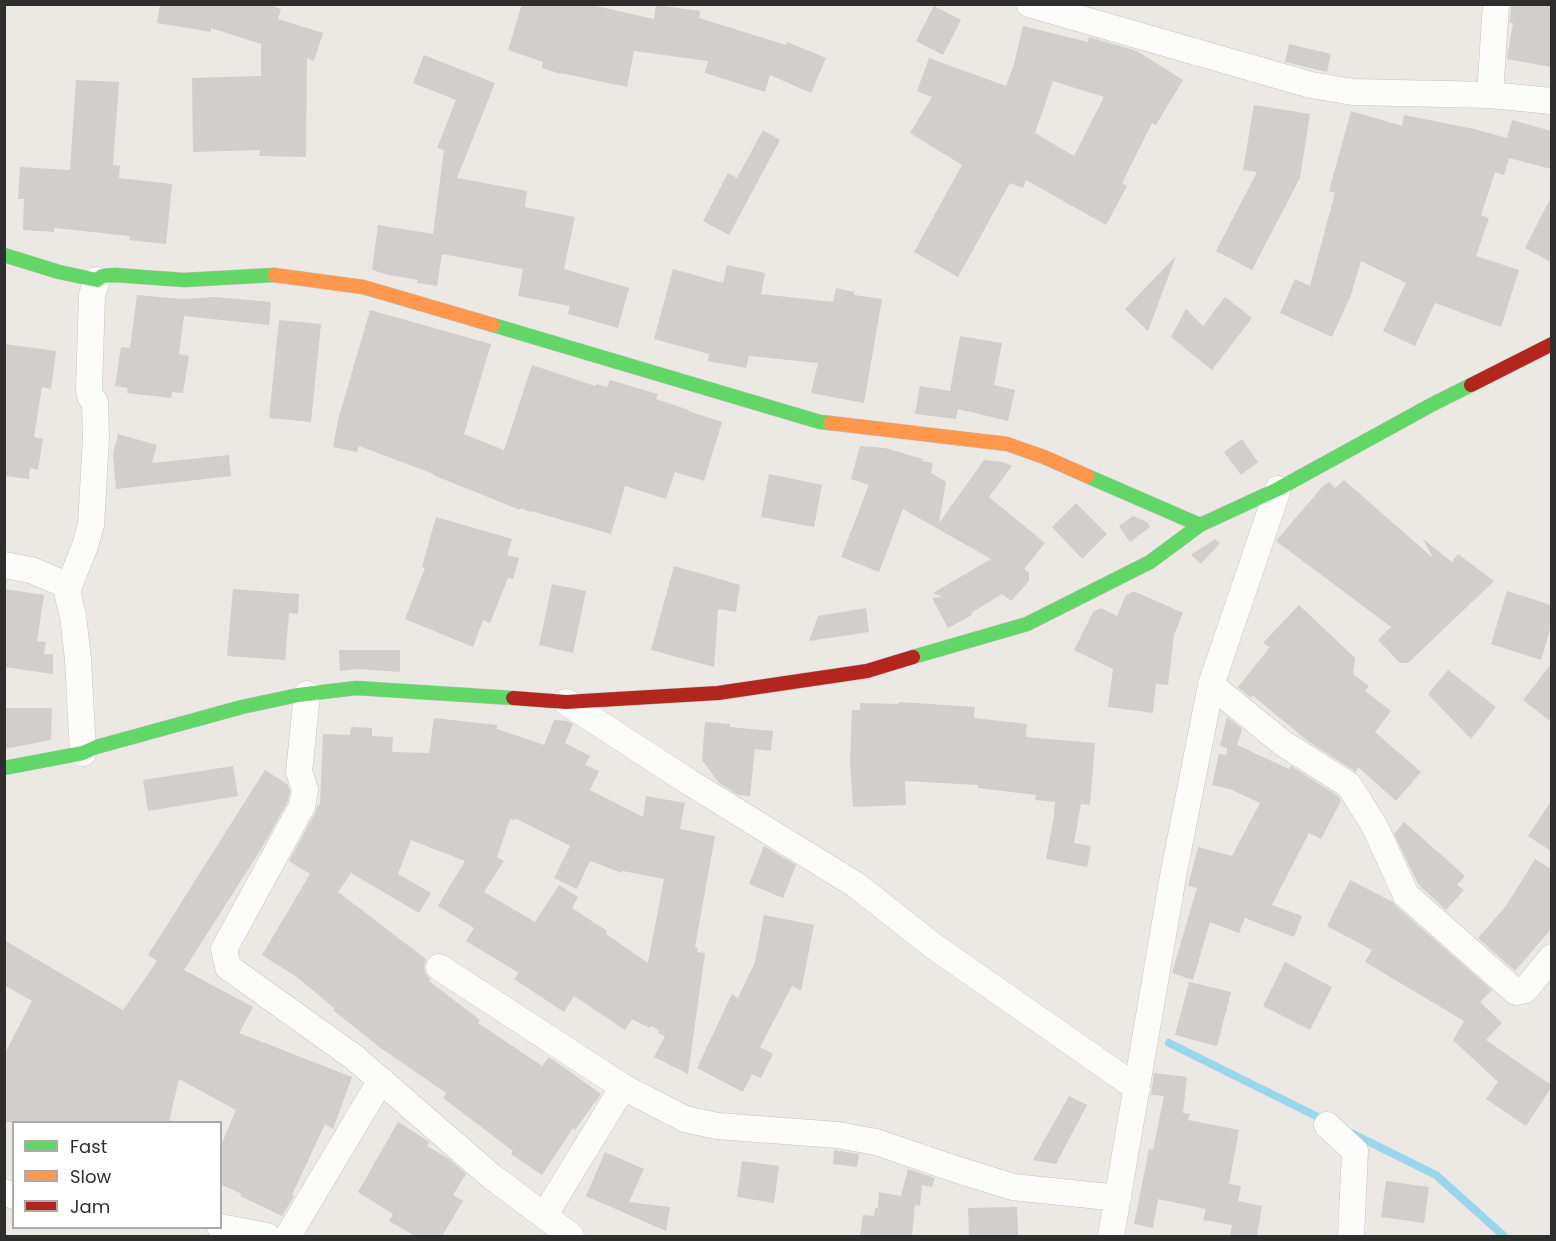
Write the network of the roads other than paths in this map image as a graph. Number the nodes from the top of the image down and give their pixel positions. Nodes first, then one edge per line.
1 (1029, 4) edge
2 (1496, 4) edge
3 (1076, 11) edge
4 (1490, 95) junction
5 (1551, 100) edge
6 (4, 255) edge
7 (97, 280) junction
8 (1551, 344) edge
9 (1278, 489) junction
10 (1200, 525) junction
11 (4, 565) edge
12 (69, 586) junction
13 (1211, 685) junction
14 (307, 694) junction
15 (567, 702) junction
16 (83, 753) junction
17 (4, 768) edge
18 (1551, 957) edge
19 (439, 967) dead end
20 (381, 1080) junction
21 (623, 1087) junction
22 (1137, 1088) junction
23 (1328, 1125) dead end
24 (1118, 1198) junction
25 (544, 1216) junction
26 (222, 1227) edge
27 (267, 1236) edge
28 (288, 1236) edge
29 (571, 1236) edge
30 (1111, 1236) edge
31 (1351, 1236) edge

1 - 3 street
2 - 4 street
3 - 4 street
4 - 5 street
6 - 7 street
7 - 10 street
7 - 12 street
8 - 9 street
9 - 10 street
9 - 13 street
10 - 15 street
11 - 12 street
12 - 16 street
13 - 18 street
13 - 22 street
14 - 15 street
14 - 16 street
14 - 20 street
15 - 22 street
16 - 17 street
19 - 21 street
20 - 25 street
20 - 28 street
21 - 24 street
21 - 25 street
22 - 24 street
23 - 31 street
24 - 30 street
25 - 29 street
26 - 27 street

